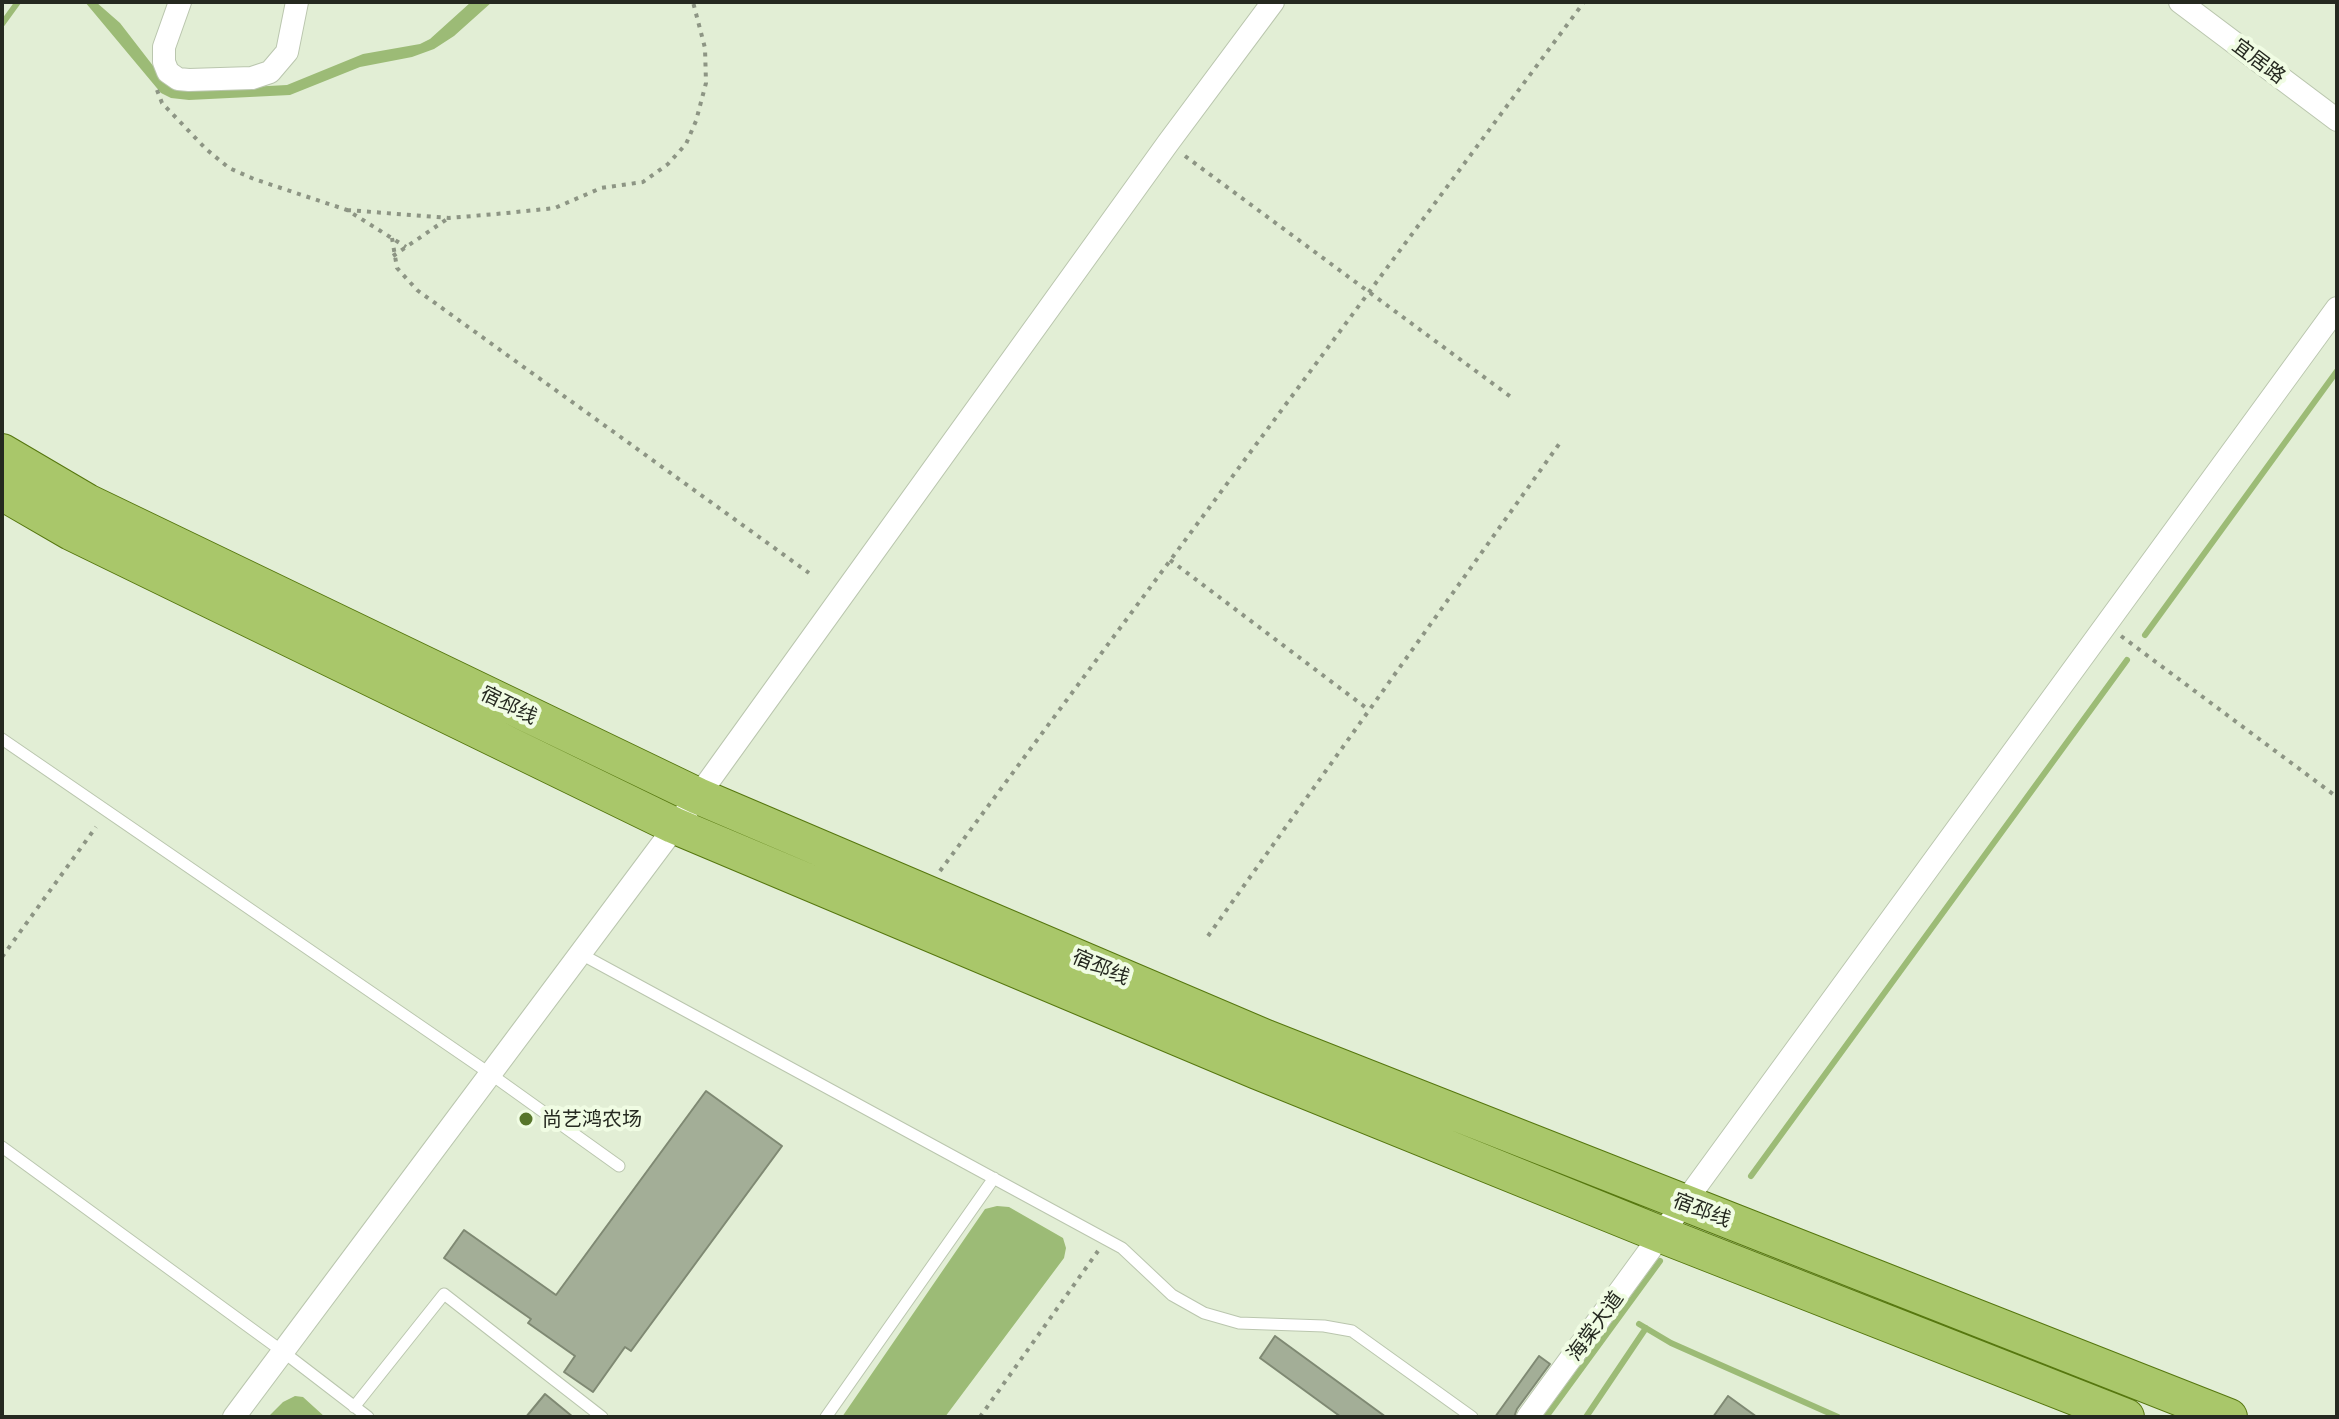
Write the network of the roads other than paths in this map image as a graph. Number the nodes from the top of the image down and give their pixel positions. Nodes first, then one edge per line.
1 (180, 2) edge
2 (297, 2) edge
3 (1273, 2) edge
4 (2180, 2) edge
5 (2337, 120) edge
6 (2337, 308) edge
7 (2, 452) edge
8 (2, 492) edge
9 (2, 739) edge
10 (698, 796) junction
11 (673, 825) junction
12 (578, 953) junction
13 (489, 1073) junction
14 (2, 1147) edge
15 (619, 1166) dead end
16 (994, 1178) junction
17 (1685, 1204) junction
18 (1662, 1235) junction
19 (282, 1351) junction
20 (354, 1407) junction
21 (234, 1417) edge
22 (368, 1417) edge
23 (602, 1417) edge
24 (826, 1417) edge
25 (1472, 1417) edge
26 (1528, 1417) edge
27 (2126, 1417) edge
28 (2229, 1417) edge

1 - 2 street
3 - 10 street
4 - 5 street, 宜居路
6 - 17 street, 海棠大道
7 - 10 main road, 宿邳线
8 - 11 main road, 宿邳线
9 - 13 lane
10 - 11 street
10 - 17 main road, 宿邳线
11 - 12 street
11 - 18 main road, 宿邳线
12 - 13 street
12 - 16 lane
13 - 15 lane
13 - 19 street
14 - 19 lane
16 - 24 lane
16 - 25 lane
17 - 18 street, 海棠大道
17 - 28 main road, 宿邳线
18 - 26 street, 海棠大道
18 - 27 main road, 宿邳线
19 - 20 lane
19 - 21 street
20 - 22 lane
20 - 23 lane

